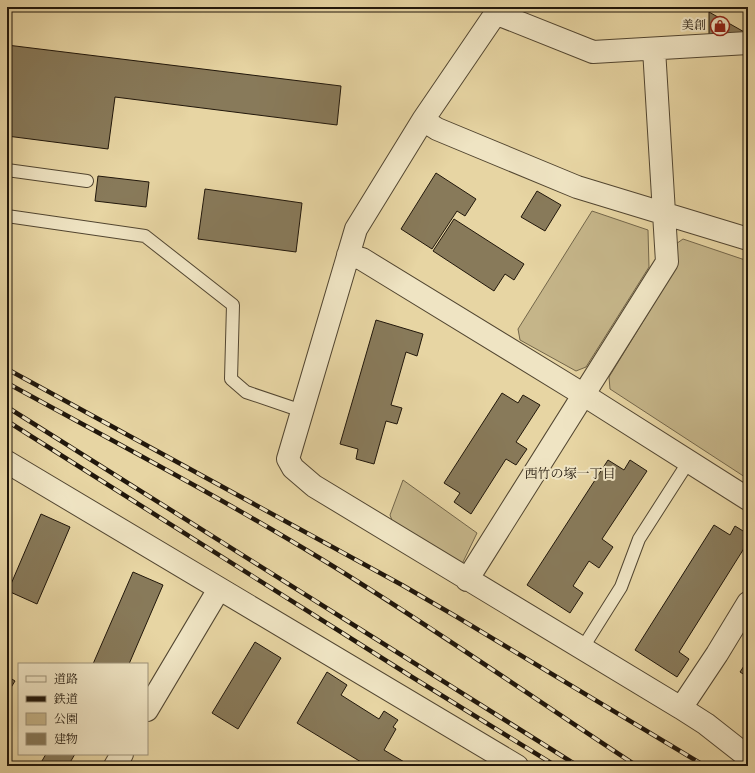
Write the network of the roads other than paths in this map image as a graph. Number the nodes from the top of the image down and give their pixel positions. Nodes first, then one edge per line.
1 (497, 10) edge
2 (748, 43) edge
3 (654, 48) junction
4 (423, 120) junction
5 (7, 170) edge
6 (87, 181) dead end
7 (663, 212) junction
8 (7, 216) edge
9 (748, 239) edge
10 (348, 255) junction
11 (584, 395) junction
12 (302, 411) junction
13 (689, 461) junction
14 (7, 462) edge
15 (748, 499) edge
16 (467, 580) junction
17 (219, 589) junction
18 (748, 603) edge
19 (582, 649) junction
20 (148, 708) edge
21 (681, 708) junction
22 (121, 755) edge
23 (748, 757) edge
24 (506, 763) edge
25 (114, 766) edge

1 - 3 street
1 - 4 street
2 - 3 street
3 - 7 street
4 - 7 street
4 - 10 street
5 - 6 lane
7 - 9 street
7 - 11 street
8 - 12 lane
10 - 11 street
10 - 12 street
11 - 13 street
11 - 16 street
12 - 16 street
13 - 15 street
13 - 19 lane
14 - 17 street
16 - 19 street
17 - 20 street
17 - 24 street
18 - 21 street
19 - 21 street
21 - 23 street
22 - 25 street

